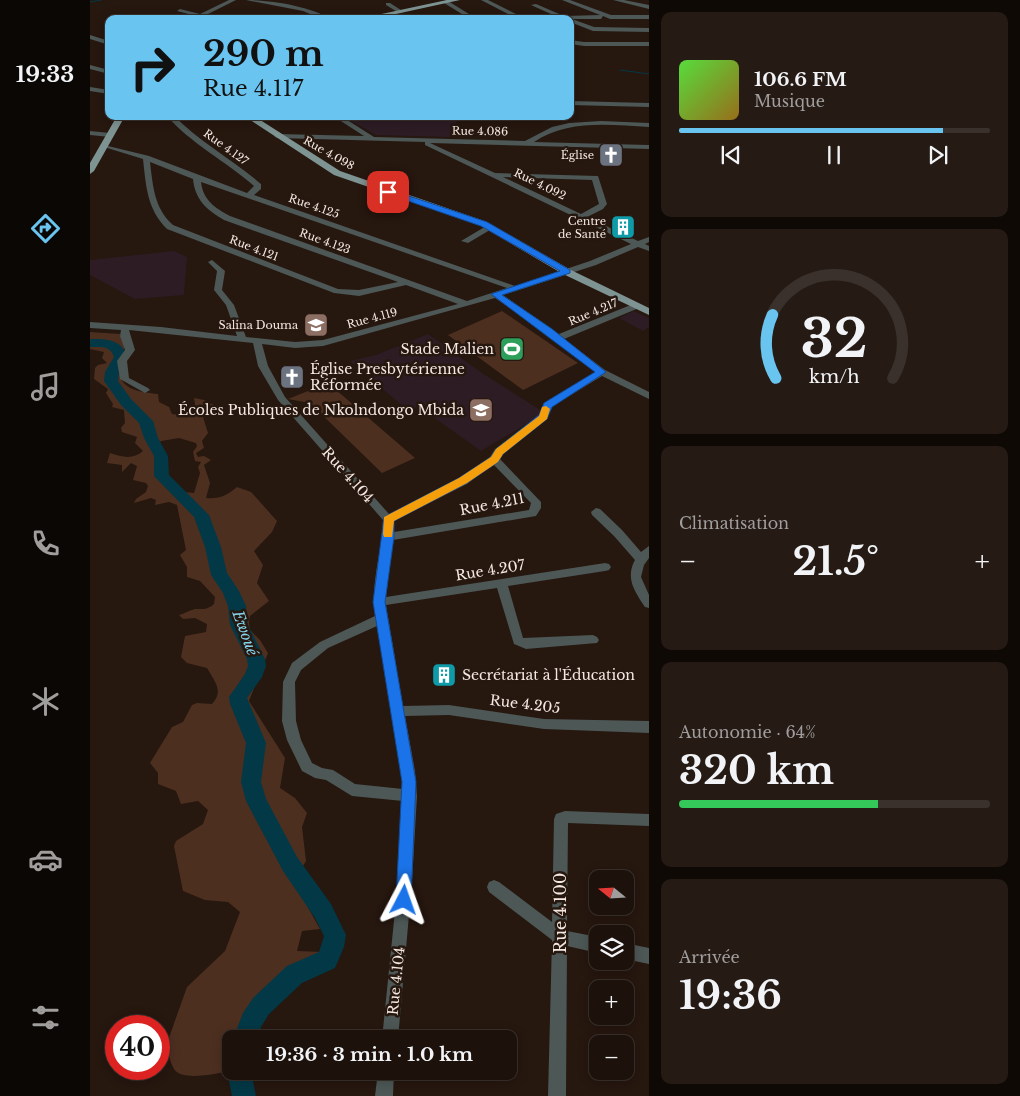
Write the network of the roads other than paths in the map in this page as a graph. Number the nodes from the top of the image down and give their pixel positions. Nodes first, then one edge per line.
1 (233, 0) edge
2 (249, 0) edge
3 (457, 0) edge
4 (484, 0) edge
5 (543, 0) edge
6 (565, 0) edge
7 (616, 0) edge
8 (446, 2) junction
9 (388, 4) dead end
10 (534, 5) junction
11 (649, 7) edge
12 (528, 8) dead end
13 (180, 11) dead end
14 (401, 12) junction
15 (522, 12) dead end
16 (198, 15) edge
17 (204, 15) edge
18 (317, 15) edge
19 (384, 15) edge
20 (468, 15) edge
21 (515, 15) joint
22 (558, 15) edge
23 (610, 17) junction
24 (649, 17) edge
25 (574, 19) edge
26 (574, 22) edge
27 (649, 30) edge
28 (90, 37) edge
29 (105, 42) edge
30 (574, 43) edge
31 (649, 44) edge
32 (90, 67) edge
33 (105, 71) edge
34 (90, 89) edge
35 (105, 91) edge
36 (574, 103) edge
37 (646, 107) edge
38 (119, 120) edge
39 (174, 120) edge
40 (254, 120) edge
41 (343, 120) edge
42 (649, 125) edge
43 (90, 133) edge
44 (589, 135) junction
45 (110, 136) junction
46 (277, 136) junction
47 (310, 137) junction
48 (373, 138) junction
49 (420, 141) junction
50 (288, 143) junction
51 (526, 144) junction
52 (106, 146) junction
53 (649, 147) edge
54 (146, 158) junction
55 (90, 171) edge
56 (496, 175) junction
57 (197, 178) junction
58 (248, 196) junction
59 (581, 217) junction
60 (491, 227) junction
61 (649, 239) edge
62 (465, 241) dead end
63 (639, 244) junction
64 (649, 249) edge
65 (212, 262) dead end
66 (567, 272) junction
67 (405, 283) junction
68 (514, 288) junction
69 (496, 294) junction
70 (467, 304) junction
71 (636, 306) junction
72 (649, 312) edge
73 (90, 325) edge
74 (125, 328) junction
75 (558, 338) junction
76 (243, 340) junction
77 (257, 342) junction
78 (602, 372) junction
79 (145, 390) dead end
80 (649, 396) edge
81 (494, 459) junction
82 (596, 512) dead end
83 (388, 519) junction
84 (388, 537) junction
85 (649, 550) edge
86 (640, 559) junction
87 (605, 567) dead end
88 (502, 584) junction
89 (379, 602) junction
90 (649, 604) edge
91 (381, 619) junction
92 (593, 640) dead end
93 (398, 711) junction
94 (649, 727) edge
95 (410, 796) junction
96 (649, 820) edge
97 (494, 887) dead end
98 (560, 937) junction
99 (589, 943) edge
100 (634, 953) edge
101 (649, 956) edge
102 (391, 1030) edge
103 (385, 1080) edge
104 (384, 1096) edge
105 (557, 1096) edge

1 - 17 street
2 - 18 street
3 - 8 main road
4 - 21 street
5 - 10 street
6 - 23 street
7 - 11 street
8 - 14 main road
8 - 20 street
9 - 14 street
10 - 12 street
10 - 22 street
13 - 16 street
14 - 19 main road
15 - 21 street
23 - 24 street
23 - 25 street
26 - 27 street
28 - 29 street
30 - 31 street
32 - 33 street
34 - 35 street
36 - 37 street
38 - 45 main road
39 - 58 street, Rue 4.127
40 - 46 main road, Rue 4.098
41 - 48 street
42 - 44 street
43 - 45 street
44 - 51 street, Rue 4.086
44 - 51 street
44 - 53 street, Rue 4.086
45 - 52 main road
46 - 47 street, Rue 4.086
46 - 50 main road, Rue 4.098
47 - 48 street, Rue 4.086
47 - 50 street, Rue 4.086
48 - 49 street, Rue 4.086
49 - 51 street, Rue 4.086
49 - 56 street, Rue 4.092
50 - 60 main road, Rue 4.098
52 - 54 street, Rue 4.125
52 - 55 main road
54 - 57 street, Rue 4.125
54 - 67 street, Rue 4.121
56 - 59 street, Rue 4.092
56 - 59 street
57 - 58 street, Rue 4.125
57 - 67 street, Rue 4.123
58 - 68 street, Rue 4.125
59 - 63 street, Rue 4.092
60 - 62 street
60 - 66 main road, Rue 4.098
61 - 63 street, Rue 4.119
63 - 64 street, Rue 4.092
63 - 66 street, Rue 4.119
65 - 76 street
66 - 68 street, Rue 4.119
66 - 71 main road, Rue 4.098
67 - 70 street, Rue 4.123
68 - 69 street, Rue 4.119
69 - 70 street, Rue 4.119
69 - 75 street
70 - 77 street, Rue 4.119
71 - 72 main road, Rue 4.098
71 - 75 street, Rue 4.217
73 - 74 street, Rue 4.119
74 - 76 street, Rue 4.119
74 - 79 street
75 - 78 street
76 - 77 street, Rue 4.119
77 - 83 street, Rue 4.104
78 - 80 street
78 - 81 street
81 - 83 street
81 - 84 street, Rue 4.211
82 - 86 street
83 - 84 street, Rue 4.104
84 - 89 street, Rue 4.104
85 - 86 street
86 - 90 street
87 - 88 street, Rue 4.207
88 - 89 street, Rue 4.207
88 - 92 street
89 - 91 street, Rue 4.104
91 - 93 street, Rue 4.104
91 - 95 street
93 - 94 street, Rue 4.205
93 - 95 street, Rue 4.104
95 - 102 street, Rue 4.104
96 - 98 street, Rue 4.100
97 - 98 street
98 - 99 street
98 - 105 street, Rue 4.100
100 - 101 street
103 - 104 street

